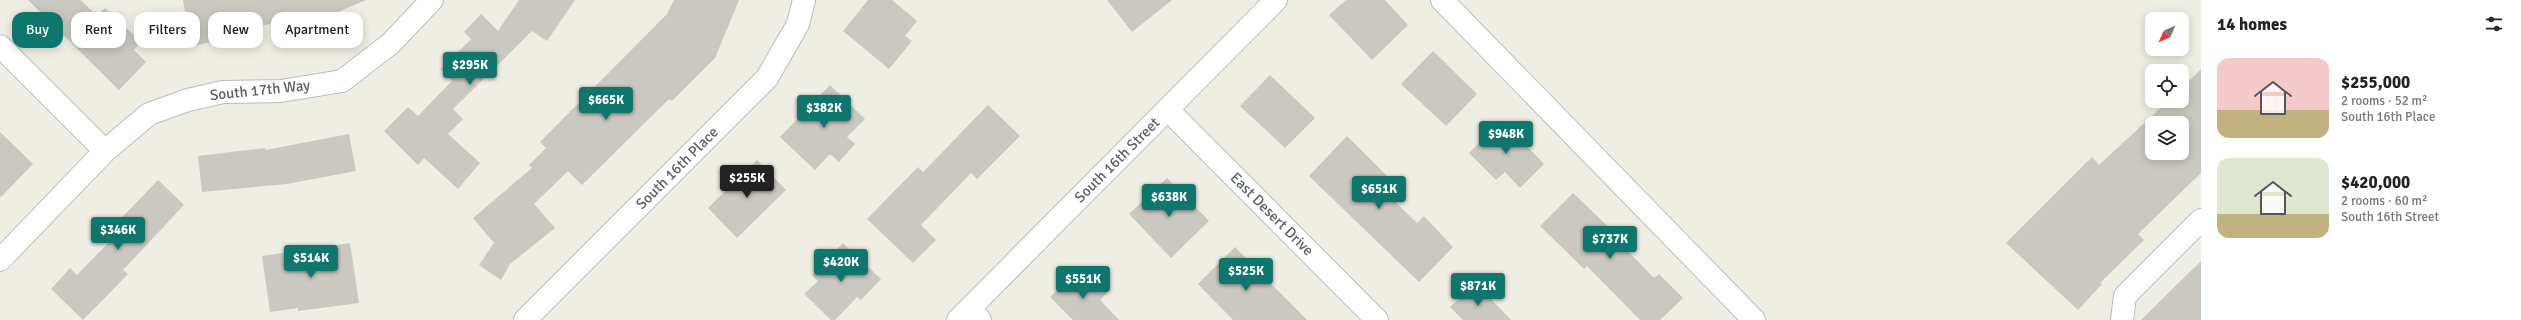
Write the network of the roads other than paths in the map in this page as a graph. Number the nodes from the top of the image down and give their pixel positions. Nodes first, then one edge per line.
1 (432, 0) edge
2 (804, 0) edge
3 (1276, 0) edge
4 (1442, 0) edge
5 (0, 46) edge
6 (1167, 109) junction
7 (105, 150) junction
8 (2201, 220) edge
9 (0, 260) edge
10 (2122, 315) edge
11 (969, 316) edge
12 (525, 320) edge
13 (1377, 320) edge
14 (1754, 320) edge

1 - 7 street, South 17th Way
2 - 12 street, South 16th Place
3 - 6 street, South 16th Street
4 - 14 street
5 - 7 street
6 - 11 street, South 16th Street
6 - 13 street, East Desert Drive
7 - 9 street, South 17th Way
8 - 10 street

